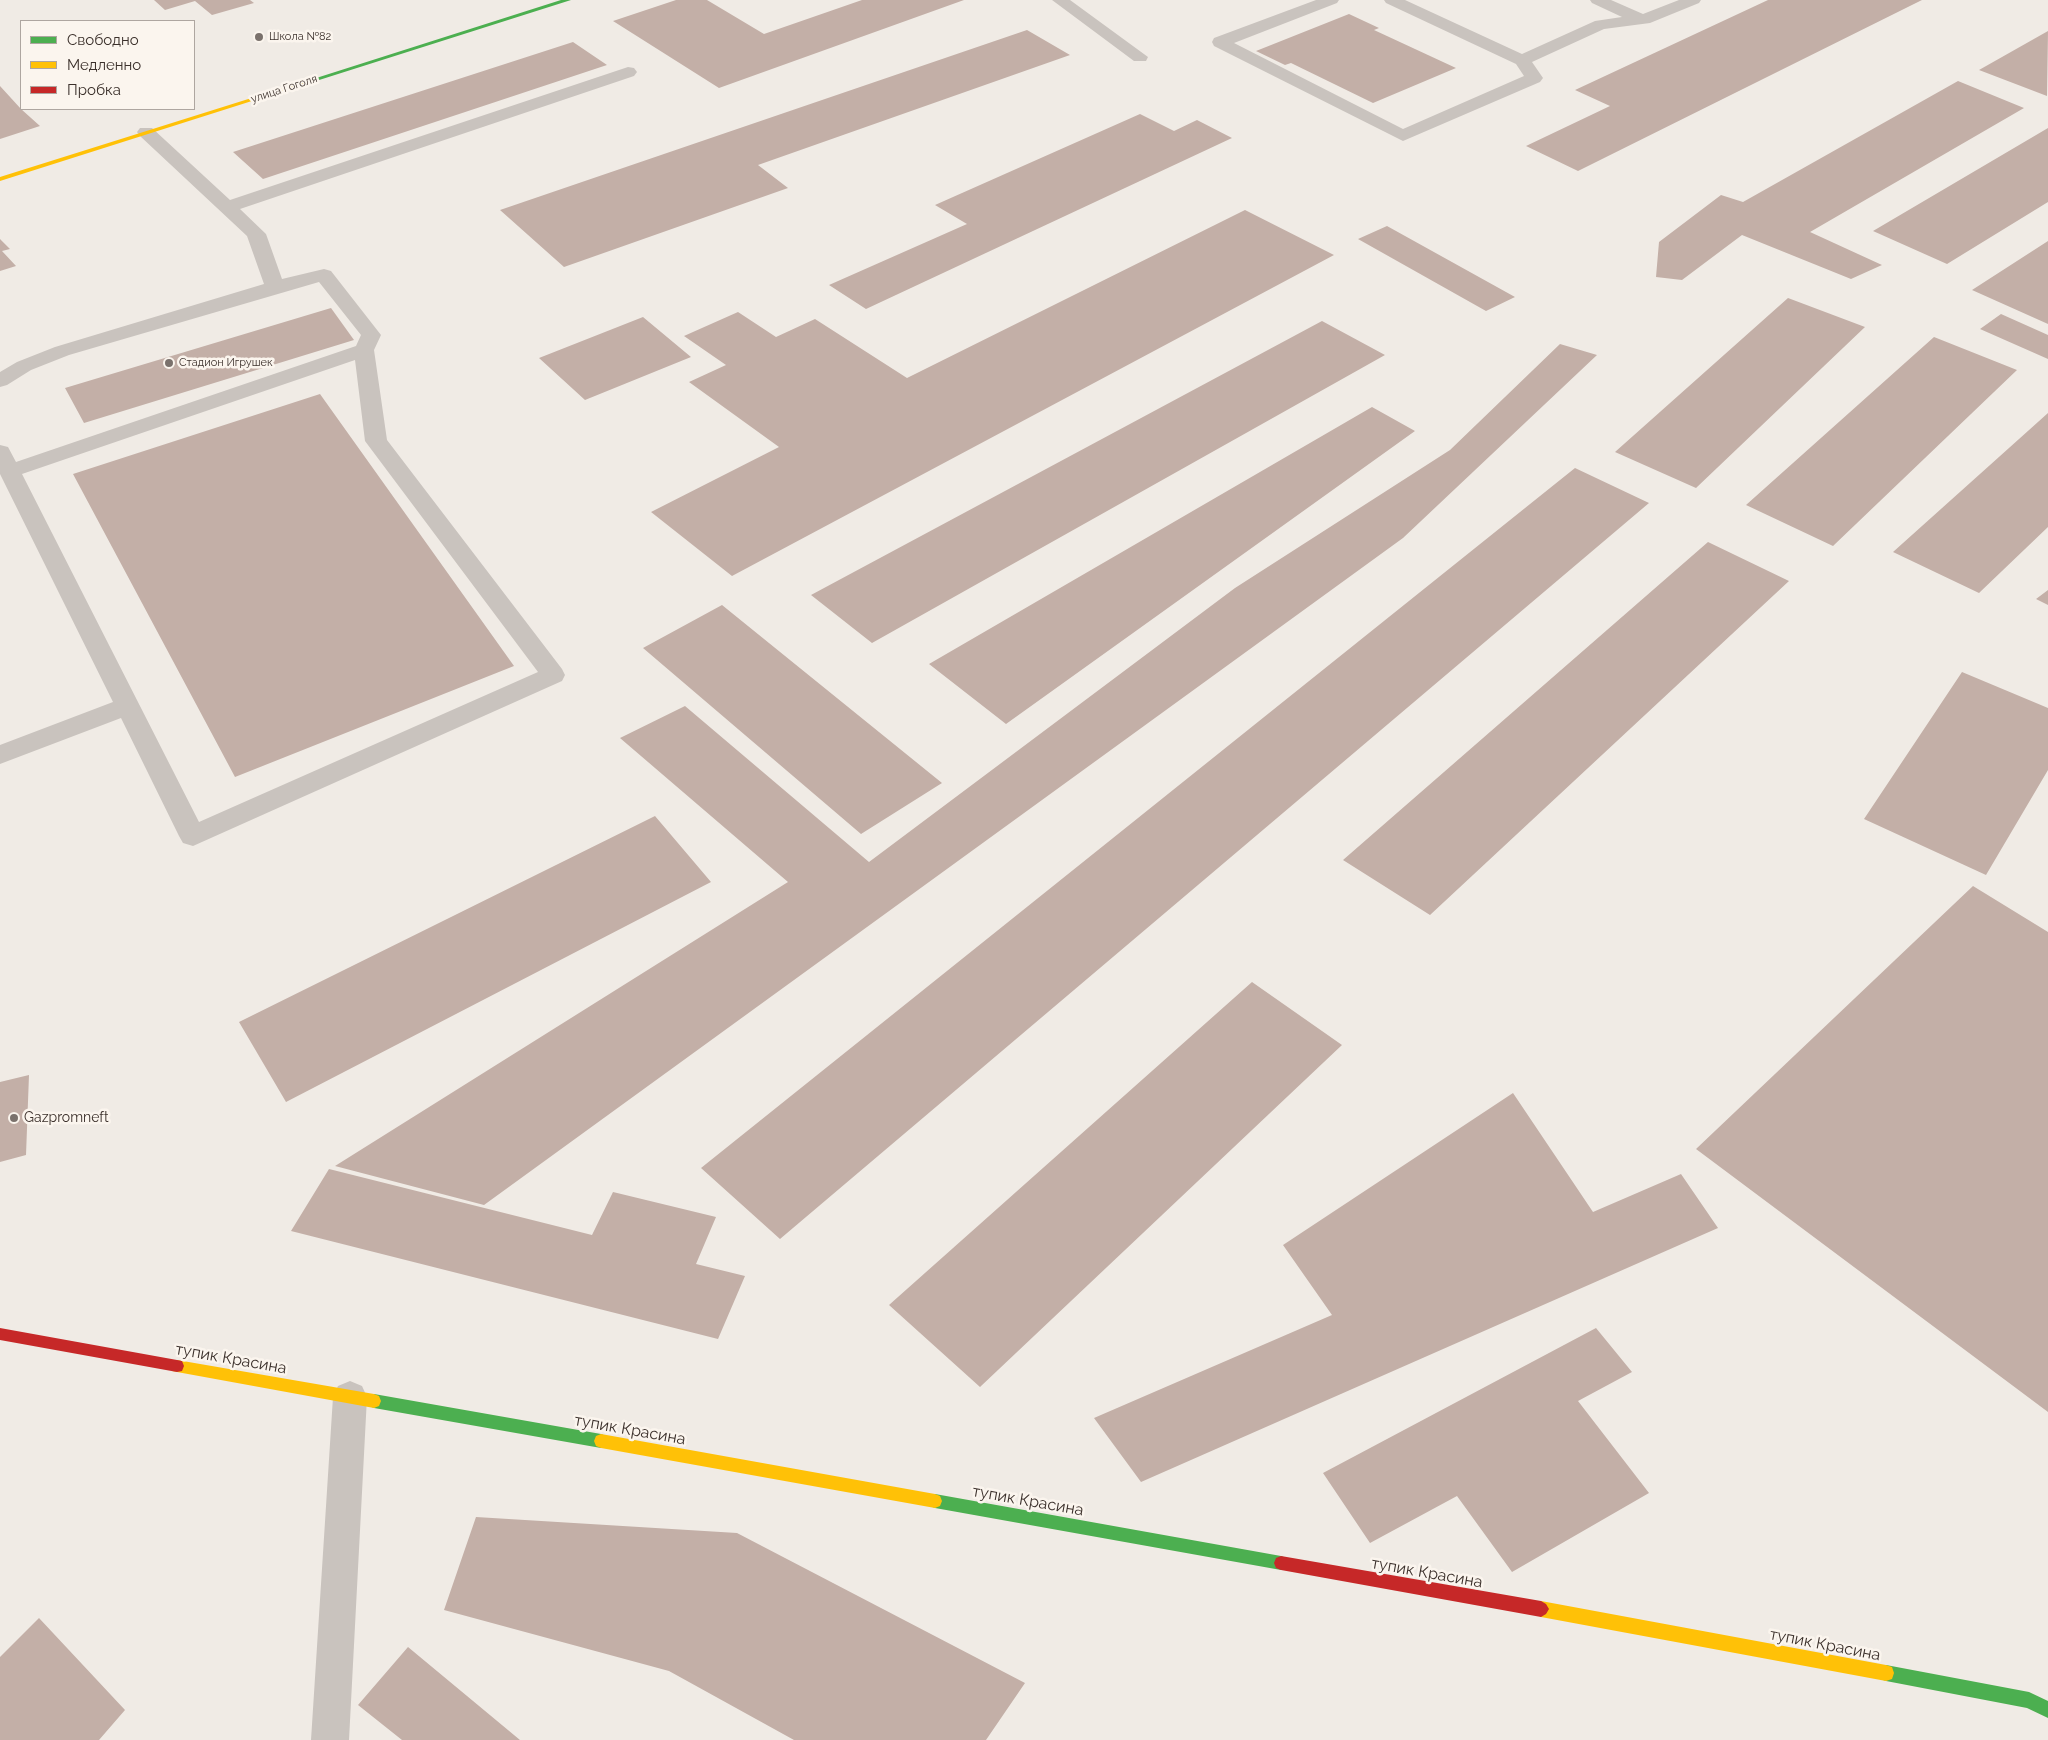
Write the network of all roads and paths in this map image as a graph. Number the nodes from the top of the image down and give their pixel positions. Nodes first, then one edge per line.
1 (568, 0) edge
2 (1060, 0) edge
3 (1331, 0) edge
4 (1392, 0) edge
5 (1598, 0) edge
6 (1693, 0) edge
7 (1644, 20) junction
8 (1140, 57) dead end
9 (1522, 60) junction
10 (628, 72) dead end
11 (146, 132) junction
12 (0, 179) edge
13 (228, 207) junction
14 (275, 287) junction
15 (364, 350) junction
16 (0, 381) edge
17 (5, 461) edge
18 (128, 706) junction
19 (0, 755) edge
20 (0, 1334) edge
21 (350, 1397) junction
22 (2048, 1710) edge
23 (330, 1740) edge

1 - 11 street, улица Гоголя
2 - 8 lane
3 - 9 lane
4 - 9 lane
5 - 7 lane
6 - 7 lane
7 - 9 lane
10 - 13 lane
11 - 12 street, улица Гоголя
11 - 13 lane
13 - 14 lane
14 - 15 lane
14 - 16 lane
15 - 17 lane
15 - 18 lane
17 - 18 lane
18 - 19 lane
20 - 21 street, тупик Красина
21 - 22 street, тупик Красина
21 - 23 lane

